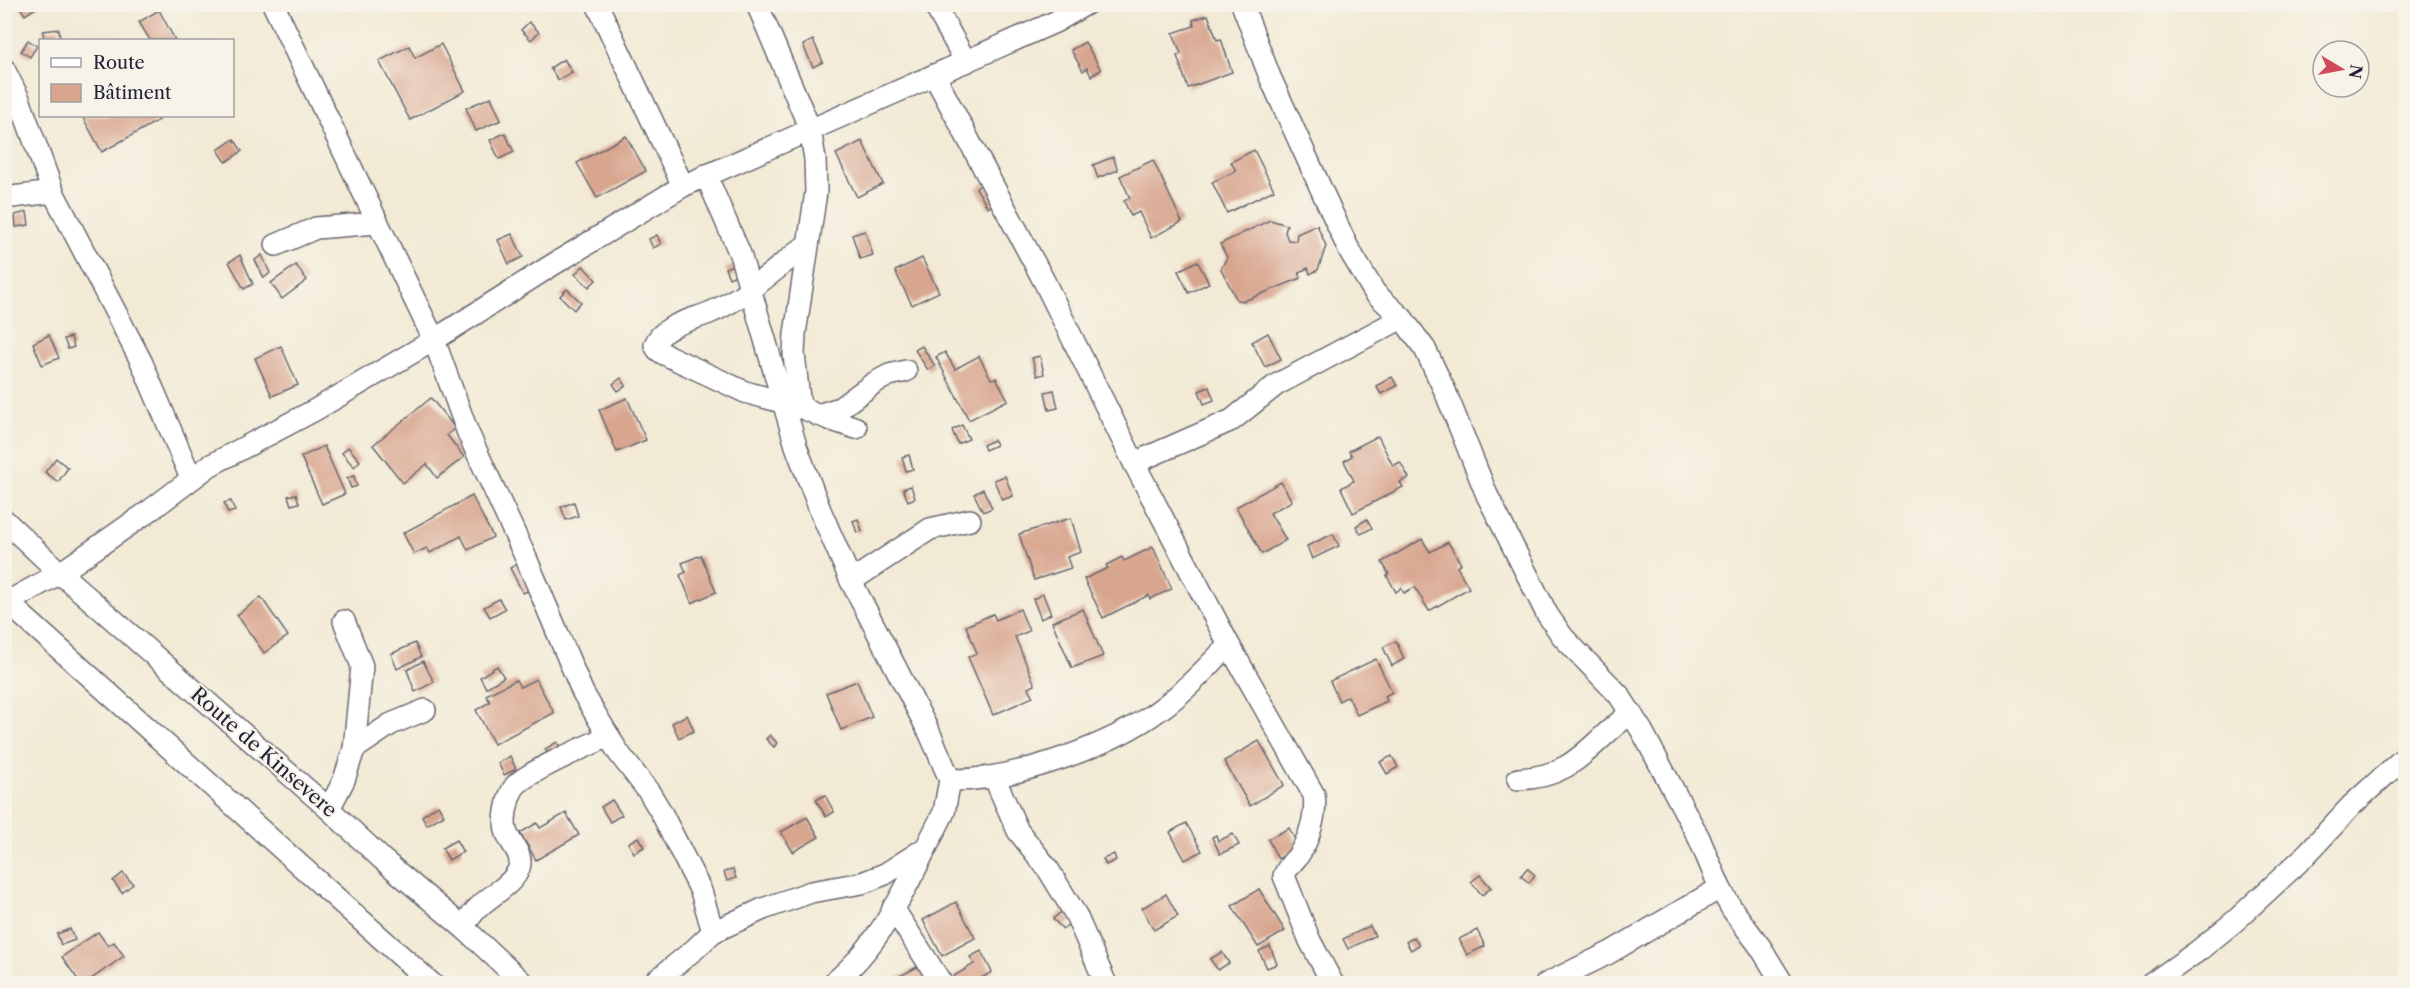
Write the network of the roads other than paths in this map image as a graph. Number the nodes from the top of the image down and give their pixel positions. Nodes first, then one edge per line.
1 (273, 4) edge
2 (597, 4) edge
3 (757, 4) edge
4 (934, 4) edge
5 (1086, 4) edge
6 (1242, 4) edge
7 (966, 62) junction
8 (4, 69) edge
9 (934, 75) junction
10 (810, 129) junction
11 (706, 175) junction
12 (683, 186) junction
13 (53, 192) junction
14 (4, 198) edge
15 (377, 223) junction
16 (808, 243) junction
17 (276, 245) dead end
18 (751, 290) junction
19 (1402, 318) junction
20 (434, 340) junction
21 (906, 371) dead end
22 (800, 408) junction
23 (856, 428) dead end
24 (1134, 463) junction
25 (191, 478) junction
26 (4, 520) edge
27 (970, 520) dead end
28 (60, 573) junction
29 (851, 581) junction
30 (5, 602) edge
31 (344, 621) dead end
32 (1229, 645) junction
33 (425, 710) dead end
34 (1631, 714) junction
35 (609, 736) junction
36 (354, 749) junction
37 (2406, 756) edge
38 (994, 777) junction
39 (1518, 778) dead end
40 (950, 780) junction
41 (330, 809) junction
42 (927, 847) junction
43 (1720, 888) junction
44 (893, 908) junction
45 (465, 929) junction
46 (713, 932) junction
47 (432, 984) edge
48 (524, 984) edge
49 (652, 984) edge
50 (832, 984) edge
51 (942, 984) edge
52 (1106, 984) edge
53 (1333, 984) edge
54 (1546, 984) edge
55 (1783, 984) edge
56 (2151, 984) edge

1 - 15 street
2 - 12 street
3 - 10 street
4 - 7 street
5 - 7 street
6 - 19 street
7 - 9 street
8 - 13 street
9 - 10 street
9 - 24 street
10 - 11 street
10 - 16 street
11 - 12 street
11 - 18 street
12 - 20 street
13 - 14 street
13 - 25 street
15 - 17 street
15 - 20 street
16 - 18 street
16 - 22 street
18 - 22 street
18 - 22 street
19 - 24 street
19 - 34 street
20 - 25 street
20 - 35 street
21 - 22 street
22 - 23 street
22 - 29 street
24 - 32 street
25 - 28 street
26 - 28 street, Route de Kinsevere
27 - 29 street
28 - 30 street
28 - 41 street, Route de Kinsevere
29 - 40 street
30 - 47 street
31 - 36 street
32 - 38 street
32 - 53 street
33 - 36 street
34 - 39 street
34 - 43 street
35 - 45 street
35 - 46 street
36 - 41 street
37 - 56 street
38 - 40 street
38 - 52 street
40 - 42 street
41 - 45 street, Route de Kinsevere
42 - 44 street
42 - 46 street
43 - 54 street
43 - 55 street
44 - 50 street
44 - 51 street
45 - 48 street, Route de Kinsevere
46 - 49 street

